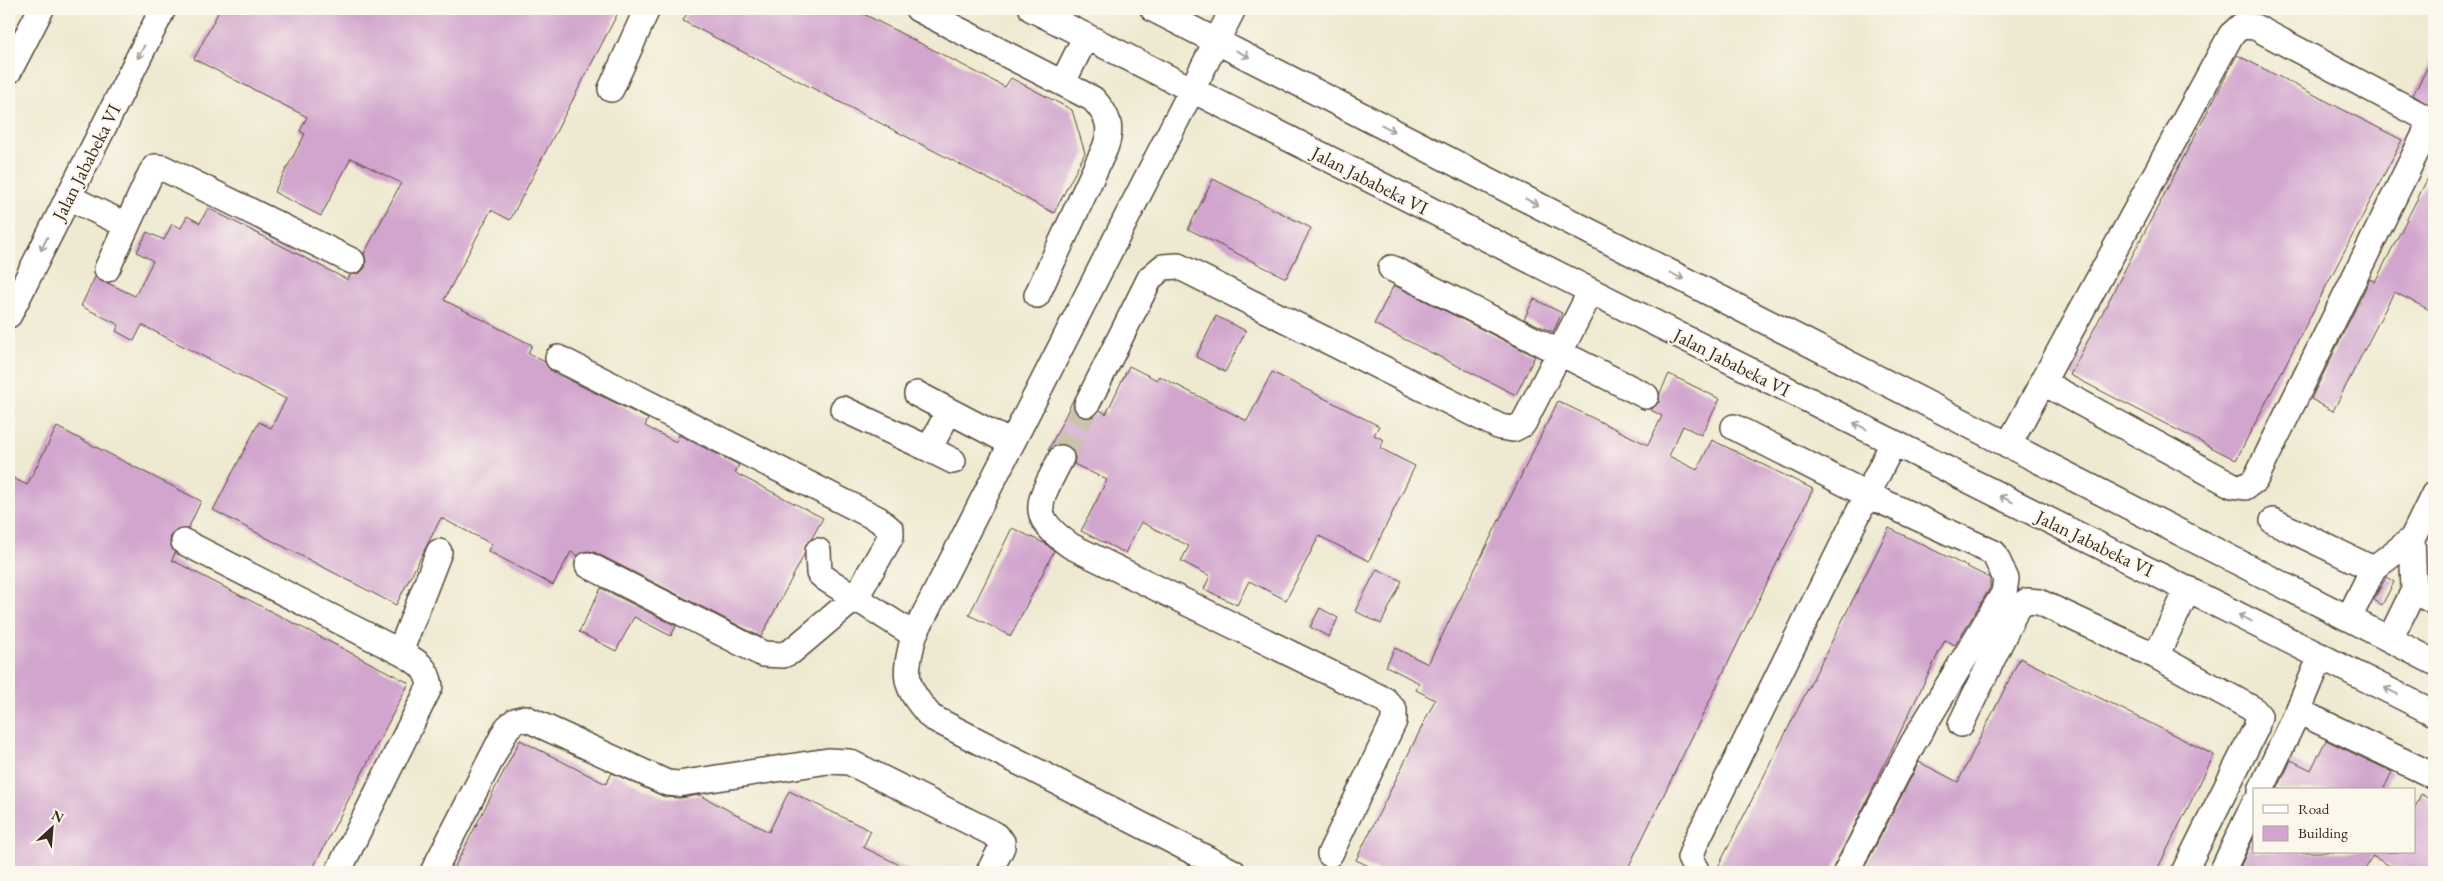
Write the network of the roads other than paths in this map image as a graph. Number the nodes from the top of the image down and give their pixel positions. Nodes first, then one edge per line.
1 (41, 9) edge
2 (163, 9) edge
3 (647, 9) edge
4 (918, 9) edge
5 (1032, 9) edge
6 (1152, 9) edge
7 (1233, 9) edge
8 (17, 33) edge
9 (1086, 36) junction
10 (1217, 40) junction
11 (9, 71) edge
12 (1064, 82) junction
13 (611, 89) dead end
14 (1191, 90) junction
15 (68, 197) junction
16 (126, 225) junction
17 (352, 261) dead end
18 (1391, 268) dead end
19 (107, 269) dead end
20 (1591, 292) junction
21 (1038, 295) dead end
22 (9, 315) edge
23 (1561, 352) junction
24 (558, 358) dead end
25 (2044, 383) junction
26 (917, 394) dead end
27 (1646, 396) dead end
28 (1087, 404) tunnel mouth
29 (843, 408) dead end
30 (949, 411) junction
31 (1734, 427) dead end
32 (1011, 443) junction
33 (1893, 443) junction
34 (2008, 446) junction
35 (929, 450) junction
36 (1061, 458) tunnel mouth
37 (952, 461) dead end
38 (2434, 494) edge
39 (1868, 495) junction
40 (2274, 521) dead end
41 (2412, 539) junction
42 (184, 542) dead end
43 (818, 551) dead end
44 (439, 552) dead end
45 (588, 564) dead end
46 (2373, 570) junction
47 (2188, 589) junction
48 (2424, 596) edge
49 (856, 597) junction
50 (2349, 618) junction
51 (914, 635) junction
52 (2390, 639) junction
53 (400, 652) junction
54 (2156, 656) junction
55 (2321, 656) junction
56 (2434, 662) edge
57 (2298, 711) junction
58 (2434, 713) edge
59 (1961, 724) dead end
60 (2434, 776) edge
61 (2262, 788) edge
62 (2253, 806) edge
63 (1330, 854) dead end
64 (338, 872) edge
65 (433, 872) edge
66 (990, 872) edge
67 (1233, 872) edge
68 (1697, 872) edge
69 (1846, 872) edge
70 (2184, 872) edge
71 (2222, 872) edge

1 - 8 street
2 -> 15 street, Jalan Jababeka VI
3 - 13 street
4 - 12 street
5 - 9 street, Jalan Jababeka VI
6 - 10 street
7 - 10 street
8 - 11 street
9 - 12 street
9 - 14 street, Jalan Jababeka VI
10 - 14 street
10 -> 34 street
12 - 21 street
14 - 20 street, Jalan Jababeka VI
14 - 32 street
15 - 16 street
15 -> 22 street, Jalan Jababeka VI
16 - 17 street
16 - 19 street
18 - 23 street
20 - 23 street
33 -> 20 street, Jalan Jababeka VI
23 - 27 street
23 - 28 street
24 - 49 street
25 - 25 street
25 - 34 street
26 - 30 street
29 - 35 street
30 - 32 street
30 - 35 street
31 - 39 street
32 - 51 street
33 - 39 street
47 -> 33 street, Jalan Jababeka VI
34 - 50 street
35 - 37 street
36 - 63 street
38 - 41 street
39 - 68 street
39 - 69 street
40 - 46 street
41 - 46 street
41 - 48 street
42 - 53 street
43 - 49 street
44 - 53 street
45 - 49 street
46 - 50 street
47 - 54 street
55 -> 47 street, Jalan Jababeka VI
48 - 52 street
49 - 51 street
50 - 52 street
51 - 67 street
52 - 56 street
53 - 64 street
54 - 59 street
54 - 70 street
55 - 57 street
58 -> 55 street, Jalan Jababeka VI
57 - 60 street
57 - 61 street
62 - 71 street
65 - 66 street

